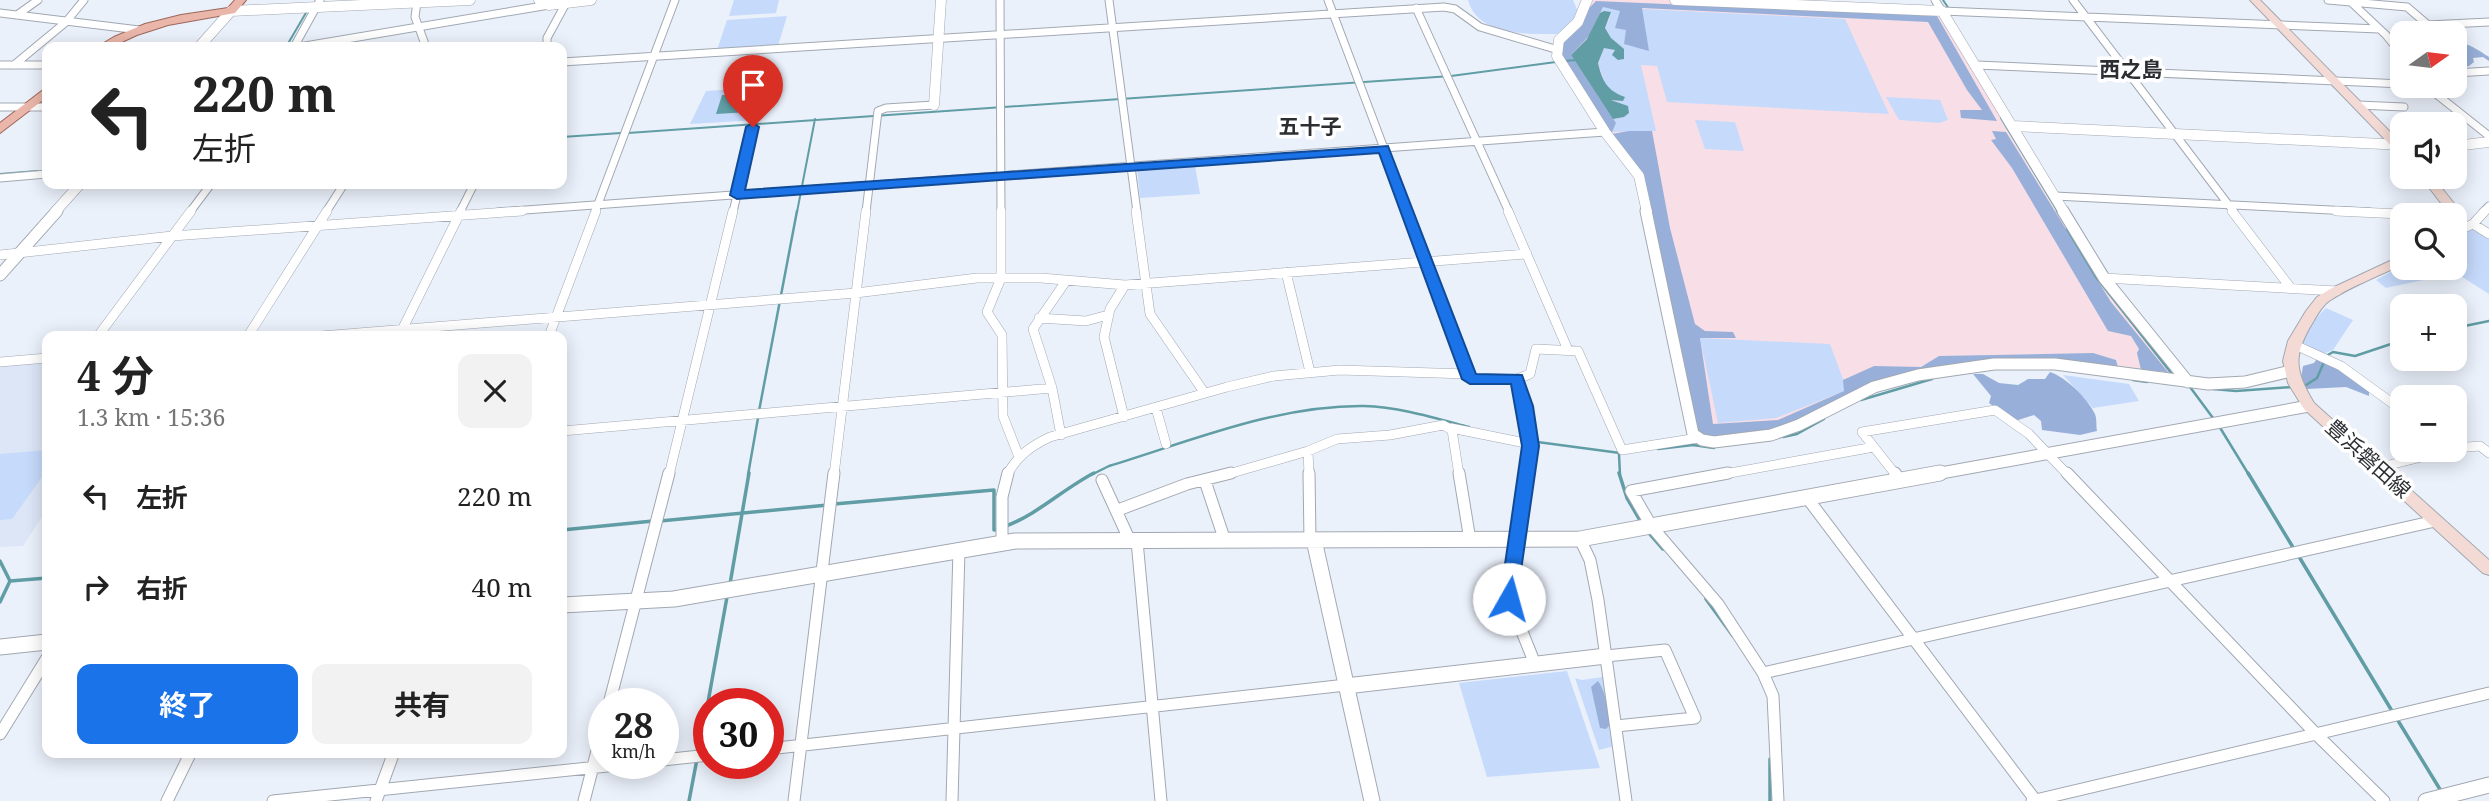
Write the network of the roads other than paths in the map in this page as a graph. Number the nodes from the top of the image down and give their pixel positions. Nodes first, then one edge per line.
1 (38, 0) edge
2 (84, 0) edge
3 (241, 0) edge
4 (470, 0) edge
5 (539, 0) edge
6 (588, 0) edge
7 (675, 0) edge
8 (941, 0) edge
9 (1000, 0) edge
10 (1109, 0) edge
11 (1328, 0) edge
12 (1587, 0) edge
13 (1675, 0) edge
14 (1935, 0) edge
15 (2073, 0) edge
16 (2255, 0) edge
17 (2328, 0) edge
18 (416, 2) junction
19 (319, 3) edge
20 (565, 3) junction
21 (2352, 3) junction
22 (549, 5) junction
23 (1416, 8) junction
24 (231, 11) junction
25 (1942, 11) junction
26 (0, 13) edge
27 (1334, 13) junction
28 (17, 15) junction
29 (2086, 17) junction
30 (66, 22) junction
31 (2489, 22) edge
32 (2280, 25) junction
33 (1112, 27) junction
34 (419, 28) junction
35 (2379, 29) junction
36 (139, 30) junction
37 (1000, 34) junction
38 (939, 38) junction
39 (2390, 41) edge
40 (114, 42) edge
41 (203, 42) edge
42 (300, 42) edge
43 (329, 42) edge
44 (424, 42) edge
45 (547, 42) edge
46 (1555, 49) junction
47 (653, 56) junction
48 (567, 61) edge
49 (0, 65) edge
50 (13, 65) junction
51 (42, 65) edge
52 (1977, 65) junction
53 (2489, 71) edge
54 (2128, 72) junction
55 (2468, 72) edge
56 (2335, 82) junction
57 (2390, 84) edge
58 (42, 95) edge
59 (2441, 98) edge
60 (934, 105) joint
61 (2357, 105) junction
62 (0, 107) edge
63 (27, 107) junction
64 (42, 107) edge
65 (2404, 107) dead end
66 (2013, 126) junction
67 (753, 127) dead end
68 (0, 129) edge
69 (1605, 132) junction
70 (2174, 134) junction
71 (2489, 136) edge
72 (2390, 137) edge
73 (1479, 142) junction
74 (2489, 142) edge
75 (2467, 145) edge
76 (2390, 146) edge
77 (1383, 149) junction
78 (1130, 167) junction
79 (42, 174) edge
80 (1000, 177) junction
81 (0, 178) edge
82 (869, 186) junction
83 (76, 189) edge
84 (207, 189) edge
85 (341, 189) edge
86 (472, 189) edge
87 (2437, 189) edge
88 (737, 195) junction
89 (2055, 196) junction
90 (2448, 203) edge
91 (2227, 205) junction
92 (597, 206) junction
93 (2489, 206) edge
94 (2390, 213) edge
95 (459, 215) junction
96 (2473, 224) junction
97 (318, 225) junction
98 (2467, 227) edge
99 (2489, 234) edge
100 (172, 236) junction
101 (19, 253) junction
102 (1527, 254) junction
103 (0, 255) edge
104 (1426, 261) junction
105 (2390, 265) edge
106 (1286, 272) junction
107 (0, 275) edge
108 (1002, 278) junction
109 (2104, 278) junction
110 (1066, 281) junction
111 (1145, 284) junction
112 (1125, 285) junction
113 (2290, 288) junction
114 (2337, 291) junction
115 (856, 293) junction
116 (711, 304) junction
117 (1108, 315) junction
118 (556, 317) junction
119 (1038, 318) junction
120 (102, 331) edge
121 (251, 331) edge
122 (401, 331) edge
123 (420, 331) edge
124 (551, 331) edge
125 (2295, 345) junction
126 (1568, 350) junction
127 (42, 358) edge
128 (0, 362) edge
129 (2291, 371) junction
130 (1310, 372) junction
131 (1468, 374) junction
132 (1517, 379) junction
133 (2188, 382) junction
134 (1052, 388) junction
135 (1204, 392) junction
136 (1001, 393) junction
137 (2390, 402) edge
138 (2309, 406) junction
139 (842, 407) junction
140 (1156, 408) junction
141 (1124, 417) junction
142 (683, 420) junction
143 (1451, 428) junction
144 (567, 431) edge
145 (1061, 435) junction
146 (1698, 438) junction
147 (1166, 444) dead end
148 (1530, 444) junction
149 (1874, 447) junction
150 (2467, 447) edge
151 (1308, 451) junction
152 (2489, 453) edge
153 (2049, 454) junction
154 (1018, 457) junction
155 (2402, 462) edge
156 (2378, 468) junction
157 (1102, 480) dead end
158 (1205, 481) junction
159 (1901, 481) junction
160 (1808, 499) junction
161 (1118, 510) junction
162 (2435, 521) junction
163 (1652, 527) junction
164 (1580, 539) junction
165 (1312, 540) junction
166 (1471, 540) junction
167 (1517, 540) junction
168 (1133, 541) junction
169 (1225, 541) junction
170 (1002, 543) junction
171 (959, 550) junction
172 (2489, 569) edge
173 (821, 574) junction
174 (2170, 583) junction
175 (635, 603) junction
176 (567, 605) edge
177 (1913, 639) junction
178 (42, 643) edge
179 (0, 647) edge
180 (1606, 656) junction
181 (1535, 664) junction
182 (42, 666) edge
183 (1763, 673) junction
184 (1346, 686) junction
185 (613, 688) edge
186 (2489, 693) edge
187 (1152, 706) junction
188 (1616, 726) junction
189 (954, 728) junction
190 (0, 734) edge
191 (2316, 735) junction
192 (802, 745) junction
193 (784, 747) edge
194 (188, 758) edge
195 (392, 758) edge
196 (588, 769) edge
197 (589, 779) edge
198 (2489, 785) edge
199 (378, 796) edge
200 (167, 801) edge
201 (273, 801) edge
202 (584, 801) edge
203 (794, 801) edge
204 (952, 801) edge
205 (1161, 801) edge
206 (1372, 801) edge
207 (1626, 801) edge
208 (1778, 801) edge
209 (2034, 801) edge
210 (2384, 801) edge
211 (2426, 801) edge

1 - 28 street
2 - 30 street
3 - 24 main road
4 - 18 street
5 - 22 street
6 - 20 street
7 - 47 street
8 - 38 street
9 - 37 street
10 - 33 street
11 - 27 street
12 - 46 street
13 - 25 street
14 - 25 street
15 - 29 street
16 - 32 main road
17 - 21 street
18 - 19 street
18 - 34 street
19 - 24 street
19 - 42 street
20 - 22 street
20 - 45 street
21 - 31 street
21 - 35 street
22 - 34 street
23 - 27 street
23 - 46 street
23 - 73 street
24 - 36 main road
24 - 41 street
25 - 29 street
25 - 52 street
26 - 28 street
27 - 33 street
27 - 77 street
28 - 30 street
29 - 32 street
29 - 54 street
30 - 36 street
30 - 50 street
32 - 35 street
32 - 56 main road
33 - 37 street
33 - 78 street
34 - 43 street
34 - 44 street
35 - 39 street
36 - 40 main road
37 - 38 street
37 - 80 street
38 - 47 street
38 - 60 street
46 - 69 street
47 - 48 street
47 - 92 street
49 - 50 street
50 - 51 street
52 - 54 street
52 - 66 street
53 - 55 street
54 - 56 street
54 - 70 street
56 - 57 street
56 - 61 main road
58 - 63 main road
59 - 71 street
60 - 82 street
61 - 65 street
61 - 72 main road
62 - 63 street
63 - 64 street
63 - 68 main road
66 - 70 street
66 - 89 street
67 - 88 street
69 - 73 street
69 - 146 street
70 - 76 street
70 - 91 street
73 - 77 street
73 - 102 street
74 - 75 street
77 - 78 street
77 - 104 street
78 - 80 street
78 - 111 street
79 - 81 street
80 - 82 street
80 - 108 street
82 - 88 street
82 - 115 street
83 - 101 street
84 - 100 street
85 - 97 street
86 - 95 street
87 - 90 main road
88 - 92 street
88 - 116 street
89 - 91 street
89 - 109 street
91 - 94 street
91 - 113 street
92 - 95 street
92 - 118 street
93 - 96 street
95 - 97 street
95 - 122 street
96 - 98 street
96 - 99 street
97 - 100 street
97 - 121 street
100 - 101 street
100 - 120 street
101 - 103 street
101 - 107 street
102 - 104 street
102 - 126 street
104 - 106 street
104 - 131 street
105 - 114 main road
106 - 111 street
106 - 130 street
108 - 110 street
108 - 115 street
108 - 136 street
109 - 113 street
109 - 133 street
110 - 112 street
110 - 119 street
111 - 112 street
111 - 135 street
112 - 117 street
113 - 114 street
114 - 125 main road
115 - 116 street
115 - 139 street
116 - 118 street
116 - 142 street
117 - 119 street
117 - 141 street
118 - 123 street
118 - 124 street
119 - 134 street
125 - 129 main road
125 - 137 street
126 - 132 street
126 - 146 street
127 - 128 street
129 - 133 street
129 - 138 main road, 豊浜磐田線
130 - 131 street
130 - 135 street
131 - 132 street
132 - 148 street
133 - 146 street
134 - 136 street
134 - 145 street
135 - 140 street
136 - 139 street
136 - 154 street
138 - 153 street
138 - 156 main road, 豊浜磐田線
139 - 142 street
139 - 173 street
140 - 141 street
140 - 147 street
141 - 145 street
142 - 144 street
142 - 175 street
143 - 148 street
143 - 151 street
143 - 166 street
145 - 154 street
148 - 167 street
149 - 153 street
149 - 159 street
149 - 163 street
150 - 152 street
151 - 158 street
151 - 165 street
153 - 159 street
153 - 174 street
154 - 170 street
155 - 156 street
156 - 162 main road, 豊浜磐田線
157 - 161 street
158 - 161 street
158 - 169 street
159 - 160 street
160 - 163 street
160 - 177 street
161 - 168 street
162 - 172 main road, 豊浜磐田線
162 - 174 street
163 - 164 street
163 - 183 street
164 - 167 street
164 - 180 street
165 - 166 street
165 - 169 street
165 - 184 street
166 - 167 street
167 - 181 street
168 - 169 street
168 - 170 street
168 - 187 street
170 - 171 street
171 - 173 street
171 - 189 street
173 - 175 street
173 - 192 street
174 - 177 street
174 - 191 street
175 - 176 street
175 - 185 street
177 - 183 street
177 - 209 street
178 - 179 street
180 - 181 street
180 - 188 street
180 - 188 street
181 - 184 street
182 - 190 street
183 - 208 street
184 - 187 street
184 - 206 street
186 - 191 street
187 - 189 street
187 - 205 street
188 - 207 street
189 - 192 street
189 - 204 street
191 - 209 street
191 - 210 street
192 - 193 street
192 - 203 street
194 - 200 street
195 - 199 street
196 - 199 street
197 - 202 street
198 - 211 street
199 - 201 street

